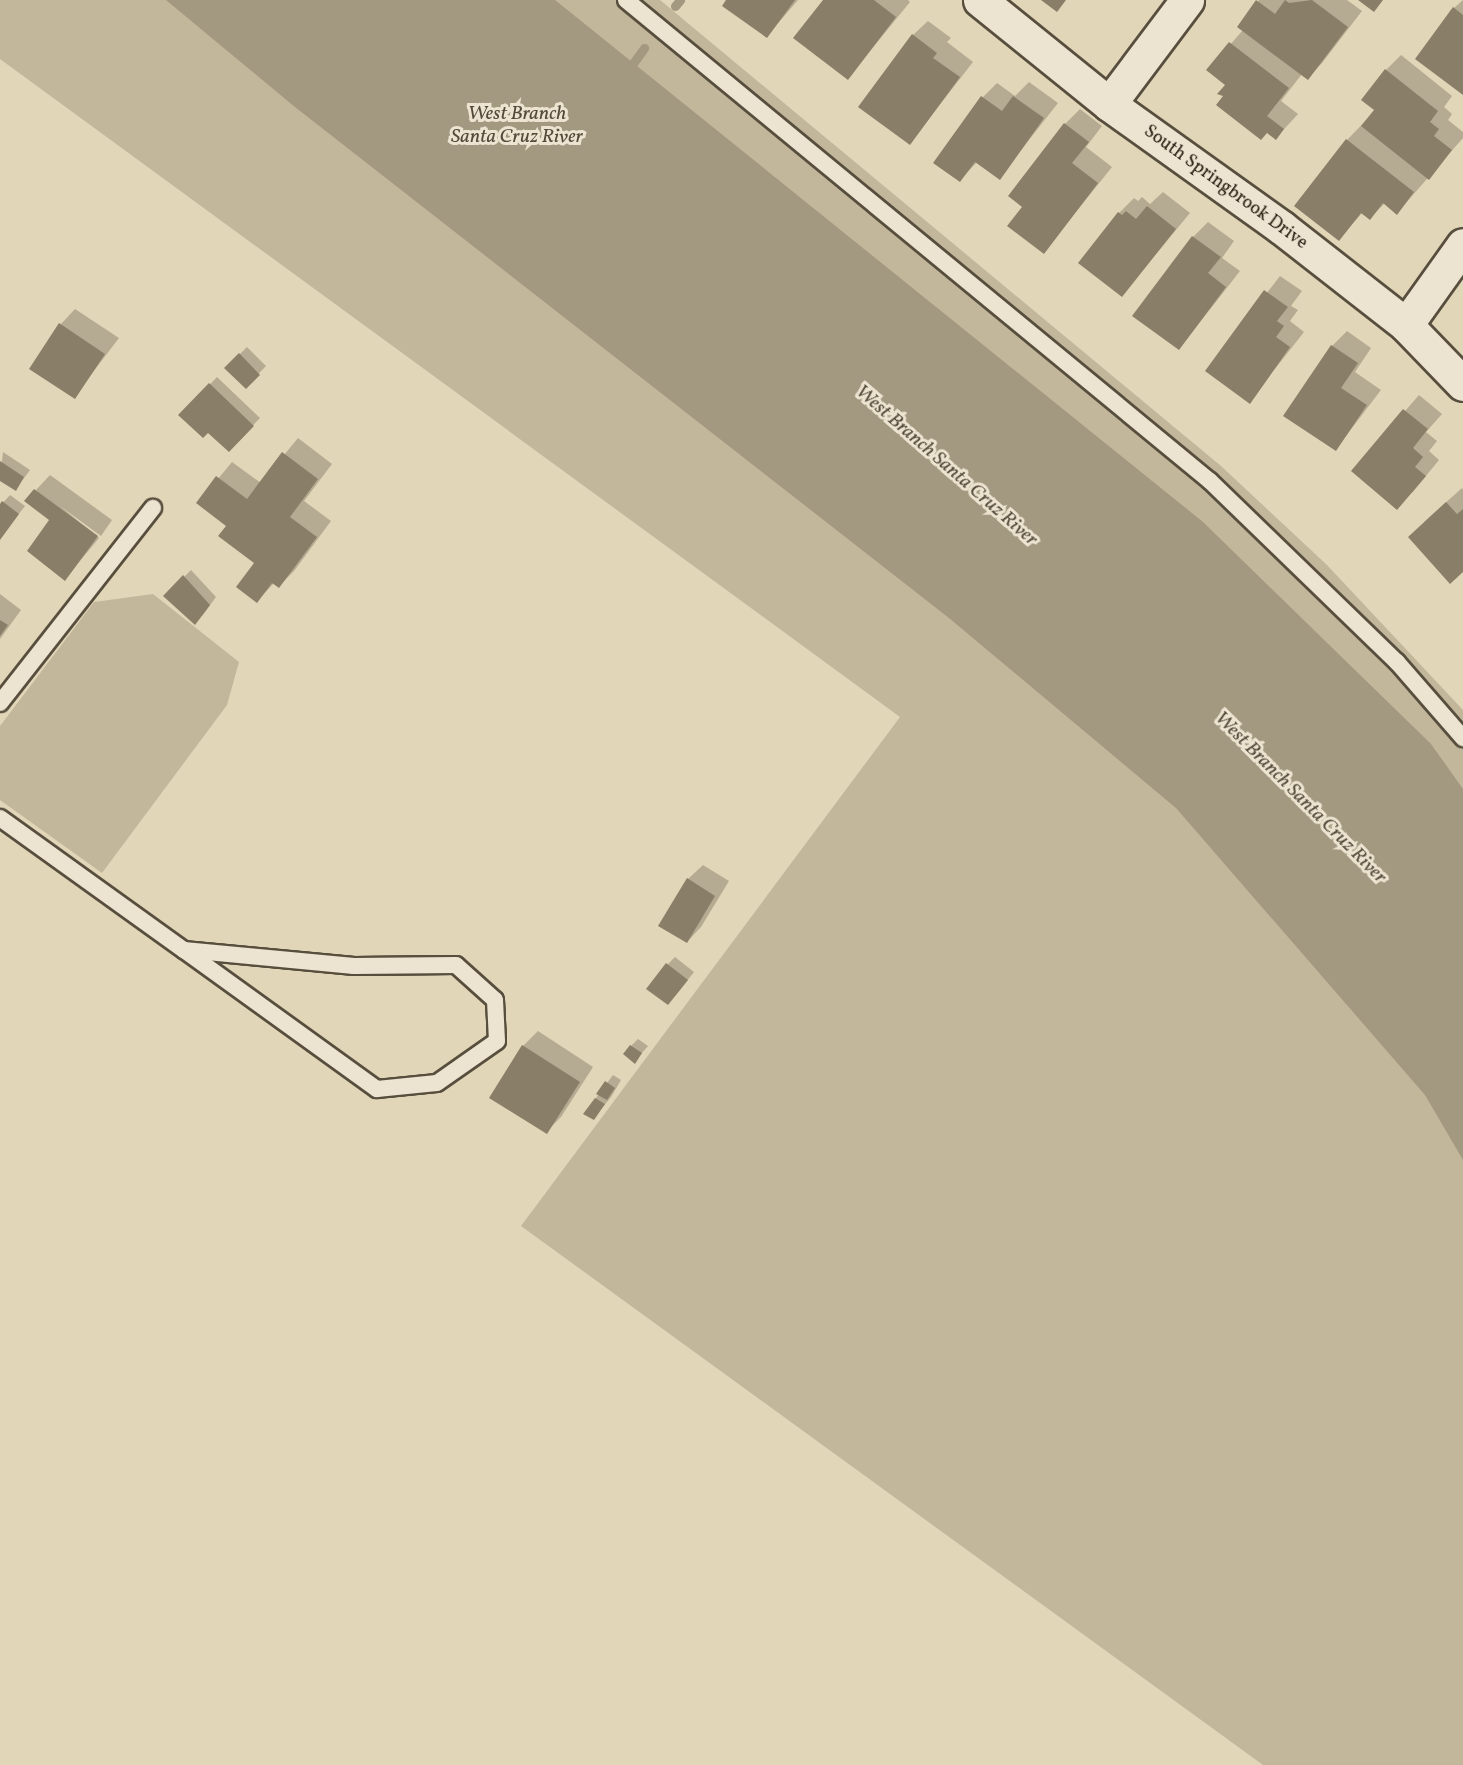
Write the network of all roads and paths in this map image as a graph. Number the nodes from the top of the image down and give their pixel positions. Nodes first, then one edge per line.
1 (626, 0) edge
2 (980, 0) edge
3 (1187, 0) edge
4 (1109, 104) junction
5 (1463, 245) edge
6 (1406, 325) junction
7 (1463, 384) edge
8 (153, 508) dead end
9 (0, 703) edge
10 (1463, 738) edge
11 (0, 819) edge
12 (184, 950) junction

1 - 10 lane
2 - 4 street, South Springbrook Drive
3 - 4 street
4 - 6 street, South Springbrook Drive
5 - 6 street
6 - 7 street, South Springbrook Drive
8 - 9 lane
11 - 12 lane
12 - 12 lane

